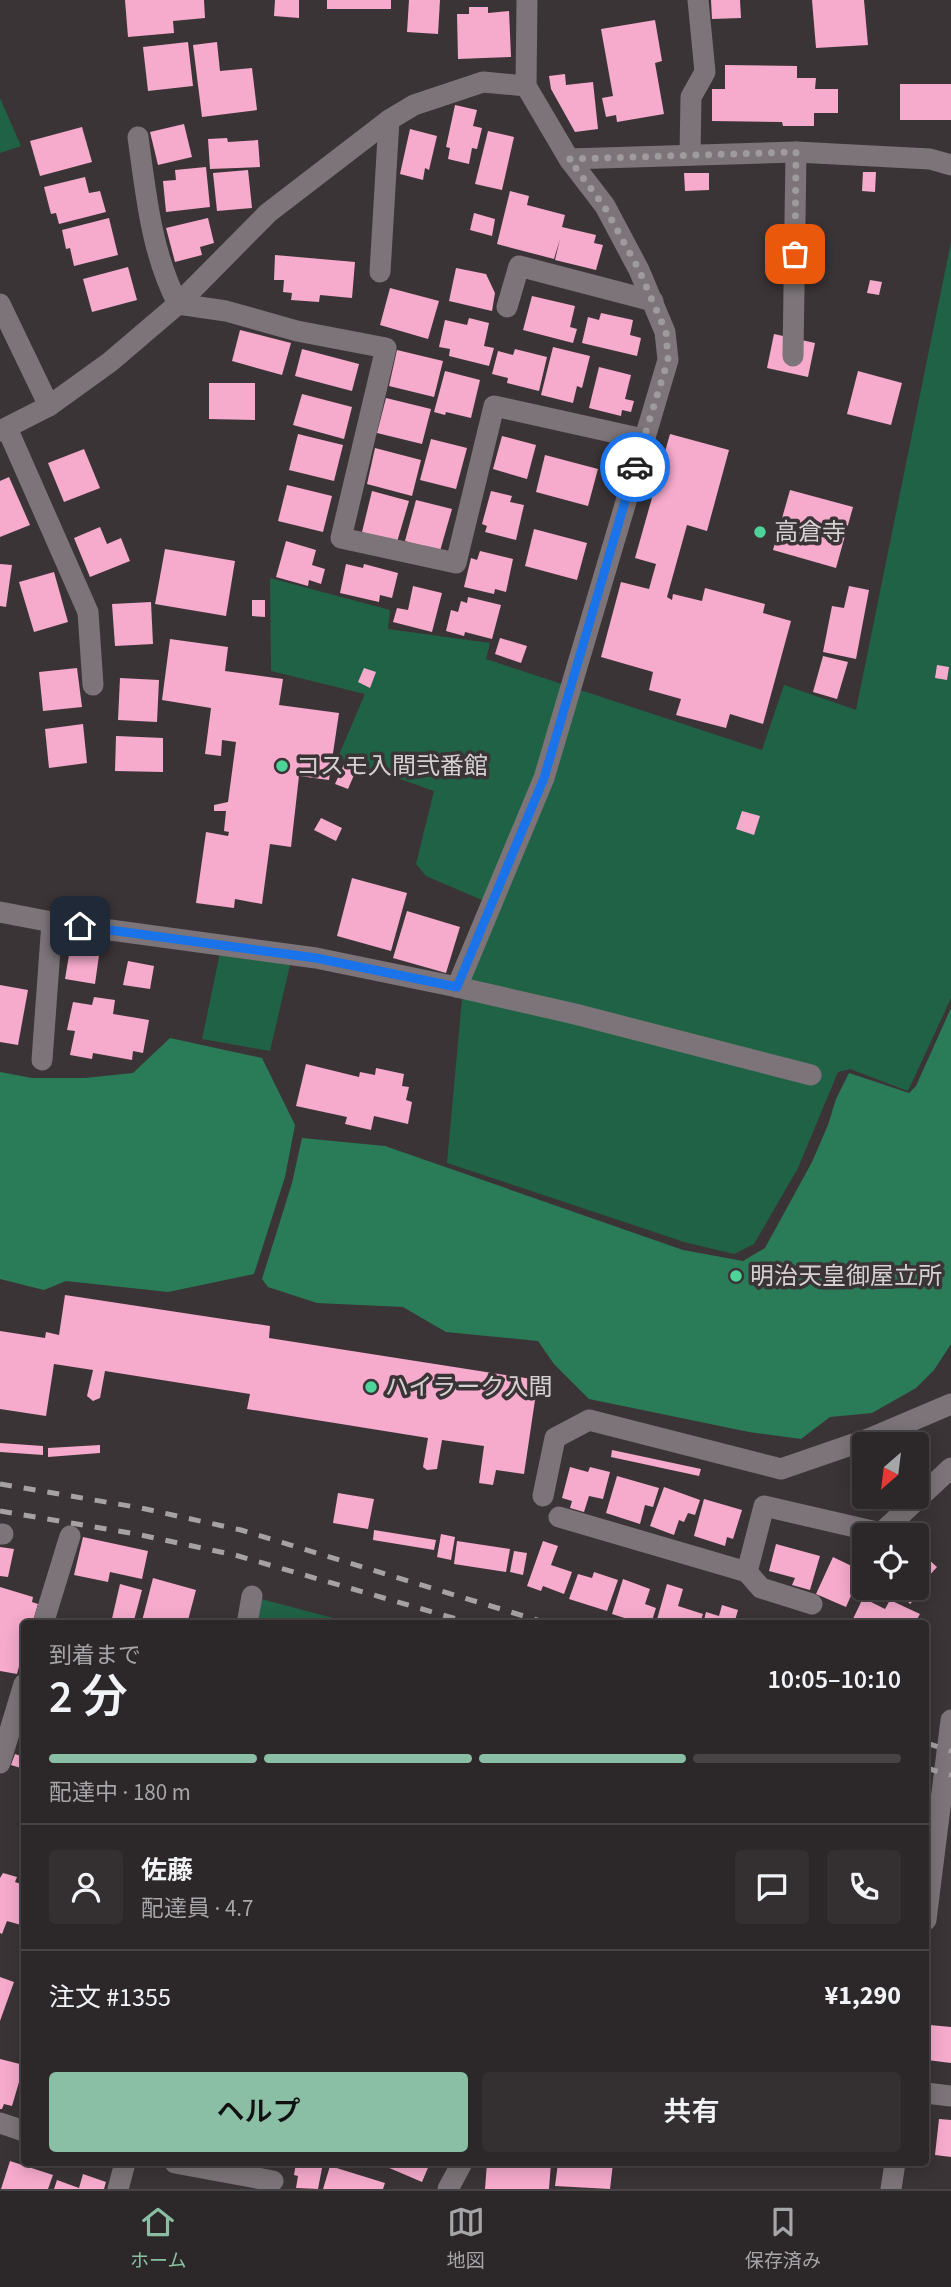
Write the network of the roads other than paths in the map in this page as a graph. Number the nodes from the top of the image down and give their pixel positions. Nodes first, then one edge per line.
1 (527, 0) edge
2 (698, 0) edge
3 (526, 86) junction
4 (389, 120) junction
5 (138, 137) dead end
6 (796, 152) junction
7 (690, 155) junction
8 (569, 159) junction
9 (951, 165) edge
10 (380, 272) dead end
11 (653, 301) junction
12 (0, 304) edge
13 (178, 304) junction
14 (507, 307) dead end
15 (793, 356) dead end
16 (49, 406) junction
17 (3, 430) edge
18 (643, 439) junction
19 (93, 685) dead end
20 (0, 912) edge
21 (52, 922) junction
22 (457, 987) junction
23 (41, 1060) dead end
24 (811, 1074) dead end
25 (951, 1404) edge
26 (951, 1468) edge
27 (543, 1496) dead end
28 (559, 1517) dead end
29 (70, 1536) dead end
30 (747, 1572) junction
31 (252, 1596) dead end
32 (812, 1604) dead end
33 (44, 1620) edge
34 (248, 1620) edge
35 (21, 1694) edge
36 (951, 1720) edge
37 (0, 1763) edge
38 (929, 1885) edge
39 (929, 2093) edge
40 (951, 2096) edge
41 (0, 2123) edge
42 (21, 2130) edge
43 (124, 2166) edge
44 (191, 2166) edge
45 (460, 2166) edge
46 (895, 2166) edge
47 (273, 2181) dead end
48 (118, 2189) edge
49 (448, 2189) edge
50 (891, 2189) edge

1 - 3 street
2 - 7 street
3 - 4 street
3 - 8 street
4 - 10 street
4 - 13 street
5 - 13 street
6 - 7 street
6 - 9 street
6 - 15 street
7 - 8 street
8 - 11 street
11 - 14 street
11 - 18 street
12 - 16 street
13 - 16 street
13 - 18 street
16 - 17 street
17 - 19 street
18 - 22 street
20 - 21 street
21 - 22 street
21 - 23 street
22 - 24 street
25 - 27 street
26 - 30 street
28 - 30 street
29 - 33 street
30 - 32 street
31 - 34 street
35 - 37 street
36 - 38 street
39 - 40 street
41 - 42 street
43 - 48 street
44 - 47 street
45 - 49 street
46 - 50 street

